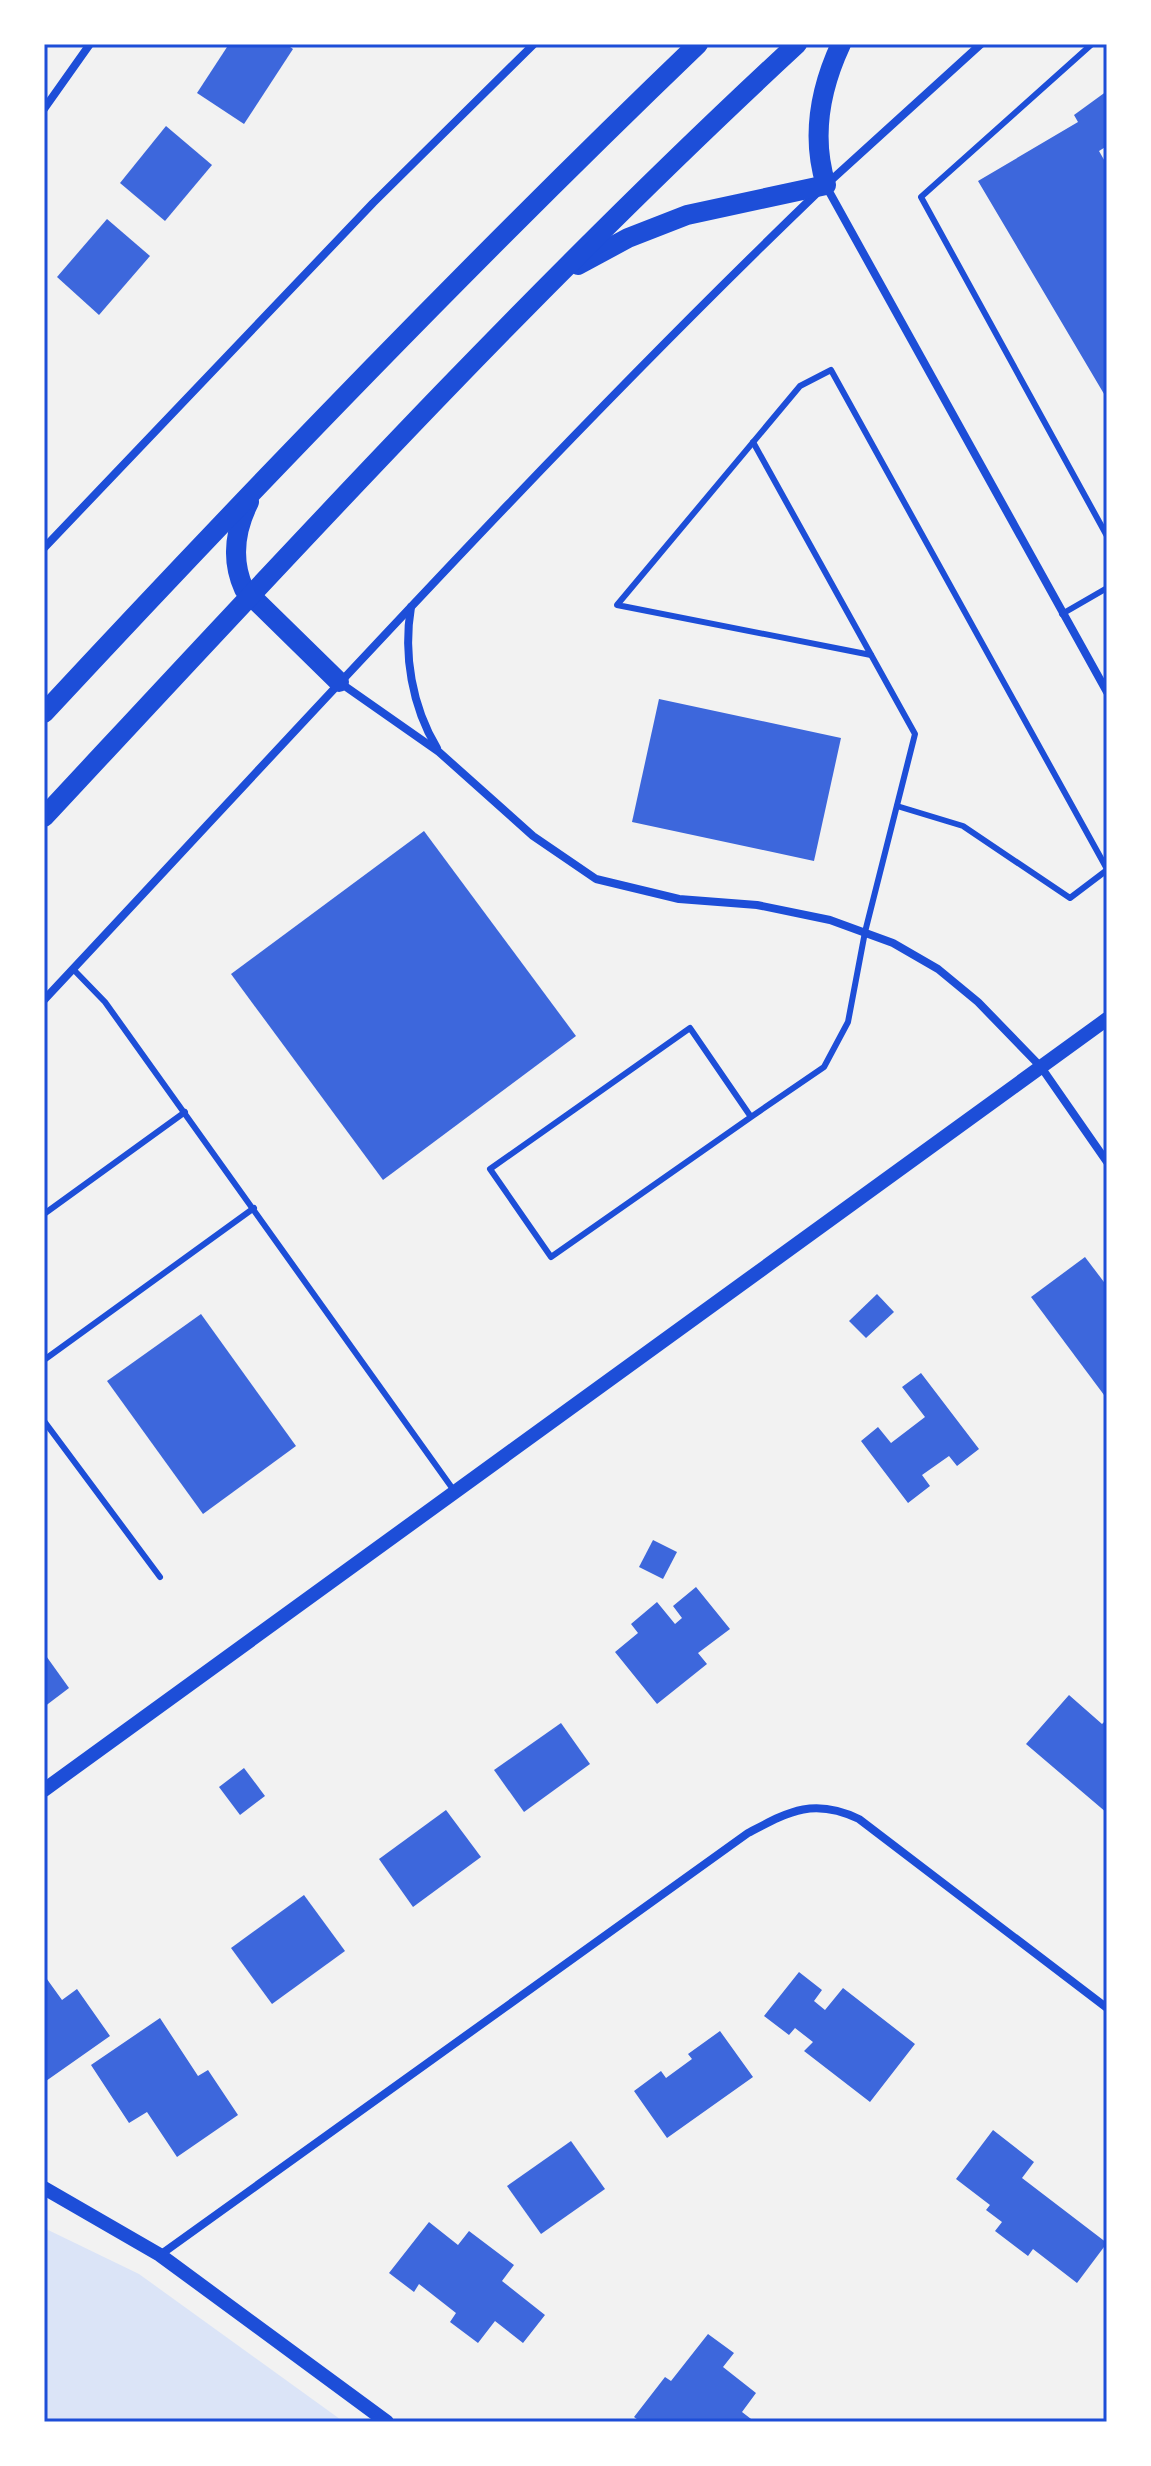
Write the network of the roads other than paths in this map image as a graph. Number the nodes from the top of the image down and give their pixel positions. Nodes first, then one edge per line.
1 (90, 44) edge
2 (534, 44) edge
3 (698, 44) edge
4 (797, 44) edge
5 (841, 44) edge
6 (981, 44) edge
7 (1092, 44) edge
8 (44, 109) edge
9 (826, 185) junction
10 (553, 279) junction
11 (753, 442) junction
12 (262, 482) junction
13 (1107, 536) edge
14 (44, 548) edge
15 (1107, 588) edge
16 (249, 597) junction
17 (411, 605) junction
18 (1062, 614) junction
19 (871, 655) junction
20 (339, 682) junction
21 (1107, 692) edge
22 (44, 713) edge
23 (439, 752) junction
24 (897, 806) junction
25 (44, 817) edge
26 (1107, 869) edge
27 (865, 932) junction
28 (73, 969) junction
29 (44, 1000) edge
30 (1107, 1019) edge
31 (1041, 1067) junction
32 (185, 1112) junction
33 (751, 1117) junction
34 (1107, 1162) edge
35 (254, 1208) junction
36 (44, 1214) edge
37 (44, 1360) edge
38 (44, 1421) edge
39 (455, 1492) junction
40 (160, 1577) dead end
41 (44, 1790) edge
42 (1107, 2008) edge
43 (44, 2188) edge
44 (160, 2255) junction
45 (387, 2422) edge

1 - 8 street
2 - 14 street
3 - 12 main road
4 - 10 main road
5 - 9 main road
6 - 9 street
7 - 13 lane
9 - 10 main road
9 - 17 street
9 - 18 street
10 - 16 main road
11 - 19 lane
11 - 19 lane
11 - 26 lane
12 - 16 main road
12 - 22 main road
15 - 18 lane
16 - 20 main road
16 - 25 main road
17 - 20 street
17 - 23 street
18 - 21 street
19 - 24 lane
20 - 23 street
20 - 28 street
23 - 27 street
24 - 26 lane
24 - 27 lane
27 - 31 street
27 - 33 lane
28 - 29 street
28 - 32 lane
30 - 31 street
31 - 34 street
31 - 39 street
32 - 35 lane
32 - 36 lane
33 - 33 lane
35 - 37 lane
35 - 39 lane
38 - 40 lane
39 - 41 street
42 - 44 street
43 - 44 street
44 - 45 street

